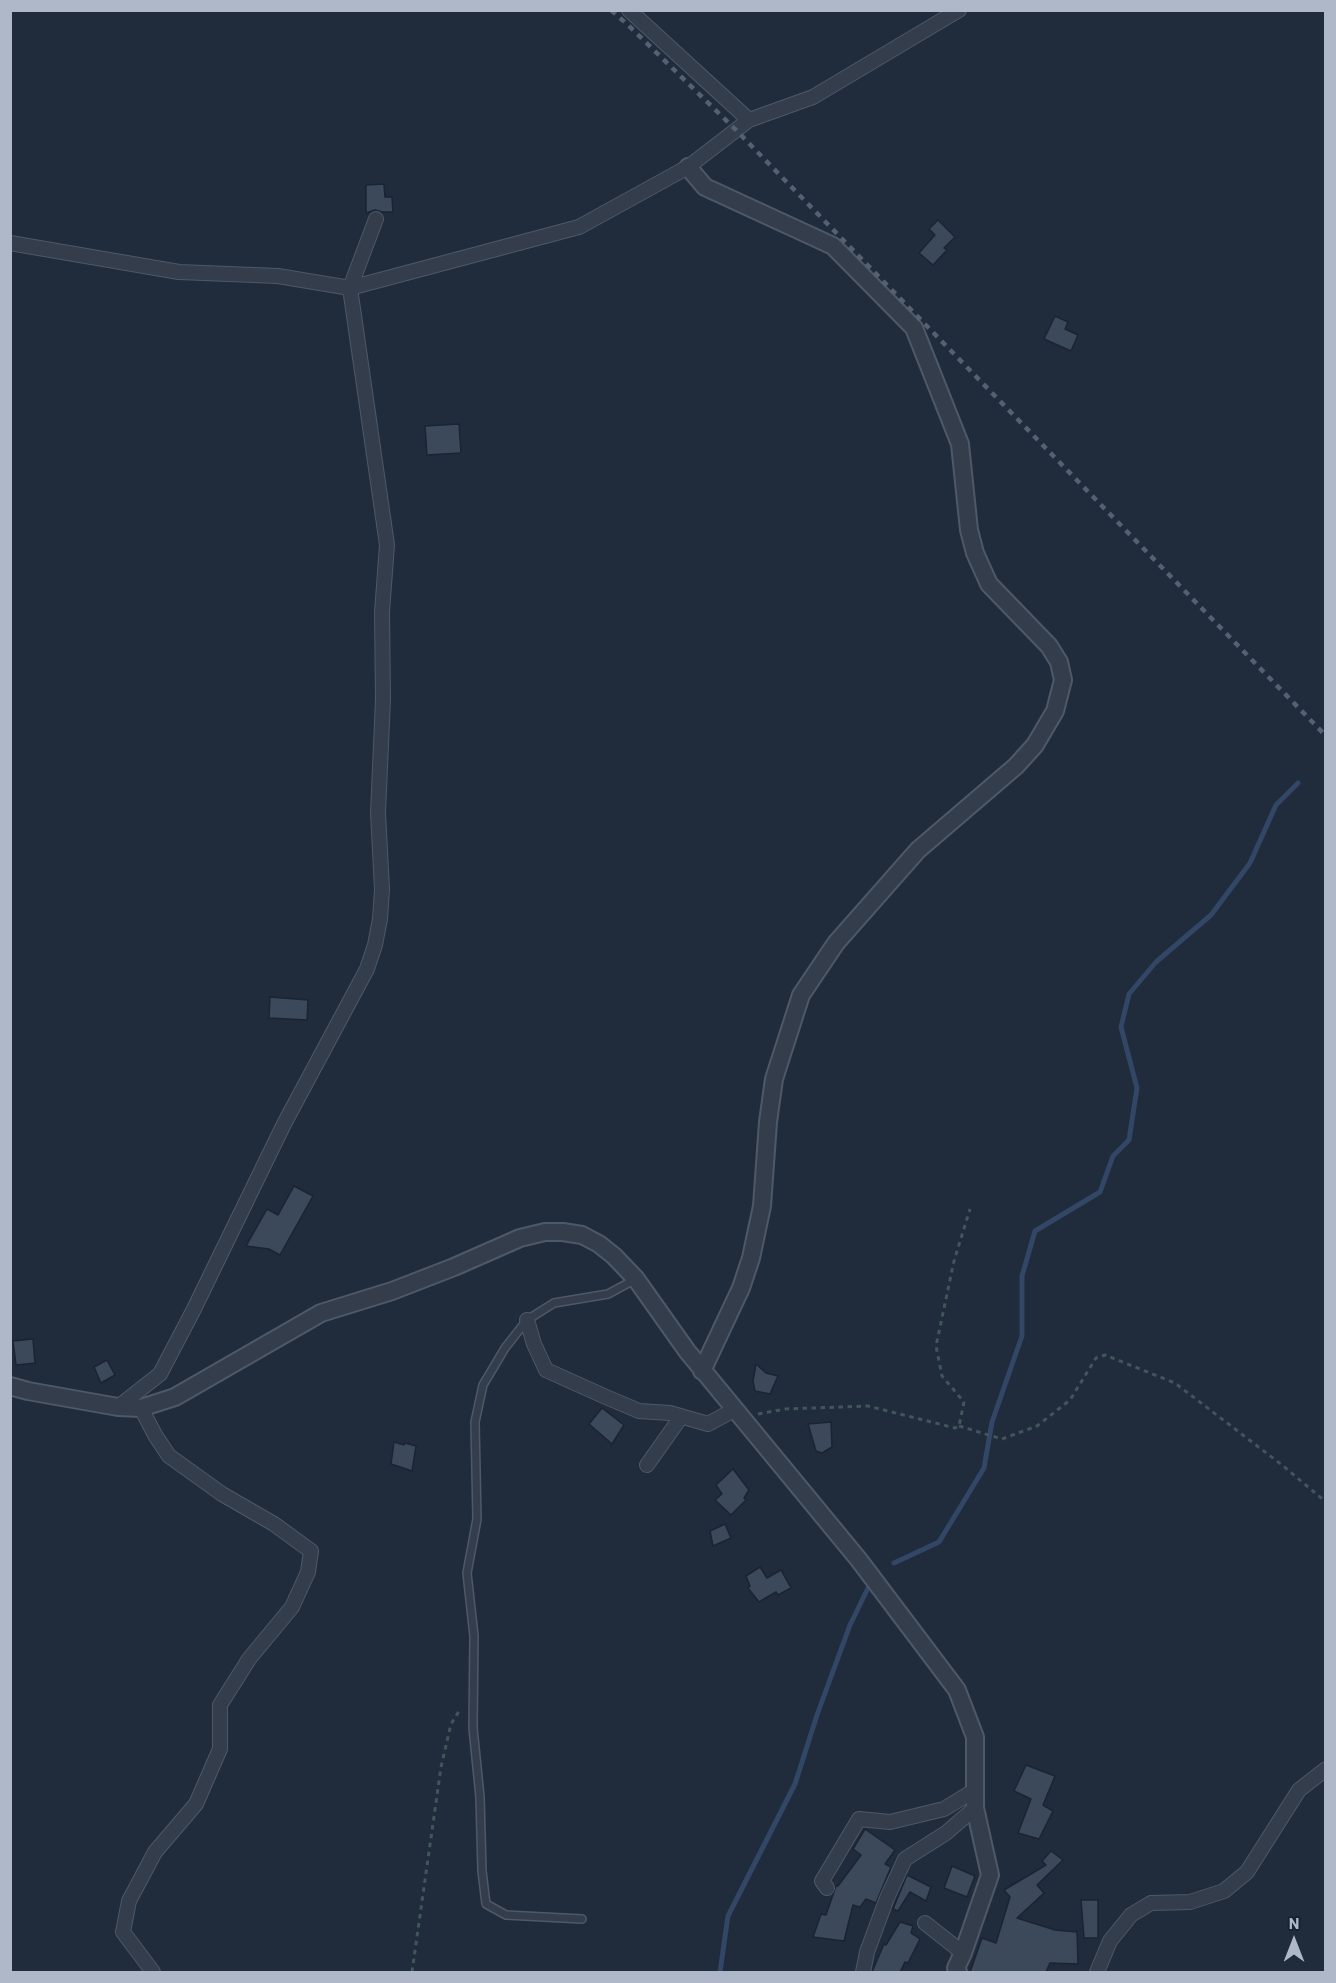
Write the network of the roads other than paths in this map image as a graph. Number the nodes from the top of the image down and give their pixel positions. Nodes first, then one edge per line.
1 (629, 10) edge
2 (959, 10) edge
3 (748, 120) junction
4 (688, 167) junction
5 (376, 219) dead end
6 (10, 243) edge
7 (350, 288) junction
8 (636, 1279) junction
9 (527, 1320) junction
10 (702, 1371) junction
11 (10, 1386) edge
12 (118, 1407) junction
13 (141, 1408) junction
14 (737, 1413) junction
15 (681, 1417) junction
16 (647, 1465) dead end
17 (1326, 1769) edge
18 (975, 1790) junction
19 (975, 1808) junction
20 (827, 1888) dead end
21 (582, 1919) dead end
22 (925, 1923) dead end
23 (963, 1953) junction
24 (153, 1972) edge
25 (863, 1972) edge
26 (958, 1972) edge
27 (1097, 1972) edge

1 - 3 street
2 - 3 street
3 - 4 street
4 - 7 street
4 - 10 street
5 - 7 street
6 - 7 street
7 - 12 street
8 - 9 lane
8 - 10 street
8 - 13 street
9 - 15 street
9 - 21 lane
10 - 14 street
11 - 12 street
12 - 13 street
13 - 24 street
14 - 15 street
14 - 18 street
15 - 16 street
17 - 27 street
18 - 19 street
18 - 20 street
19 - 23 street
19 - 25 street
22 - 23 street
23 - 26 street

